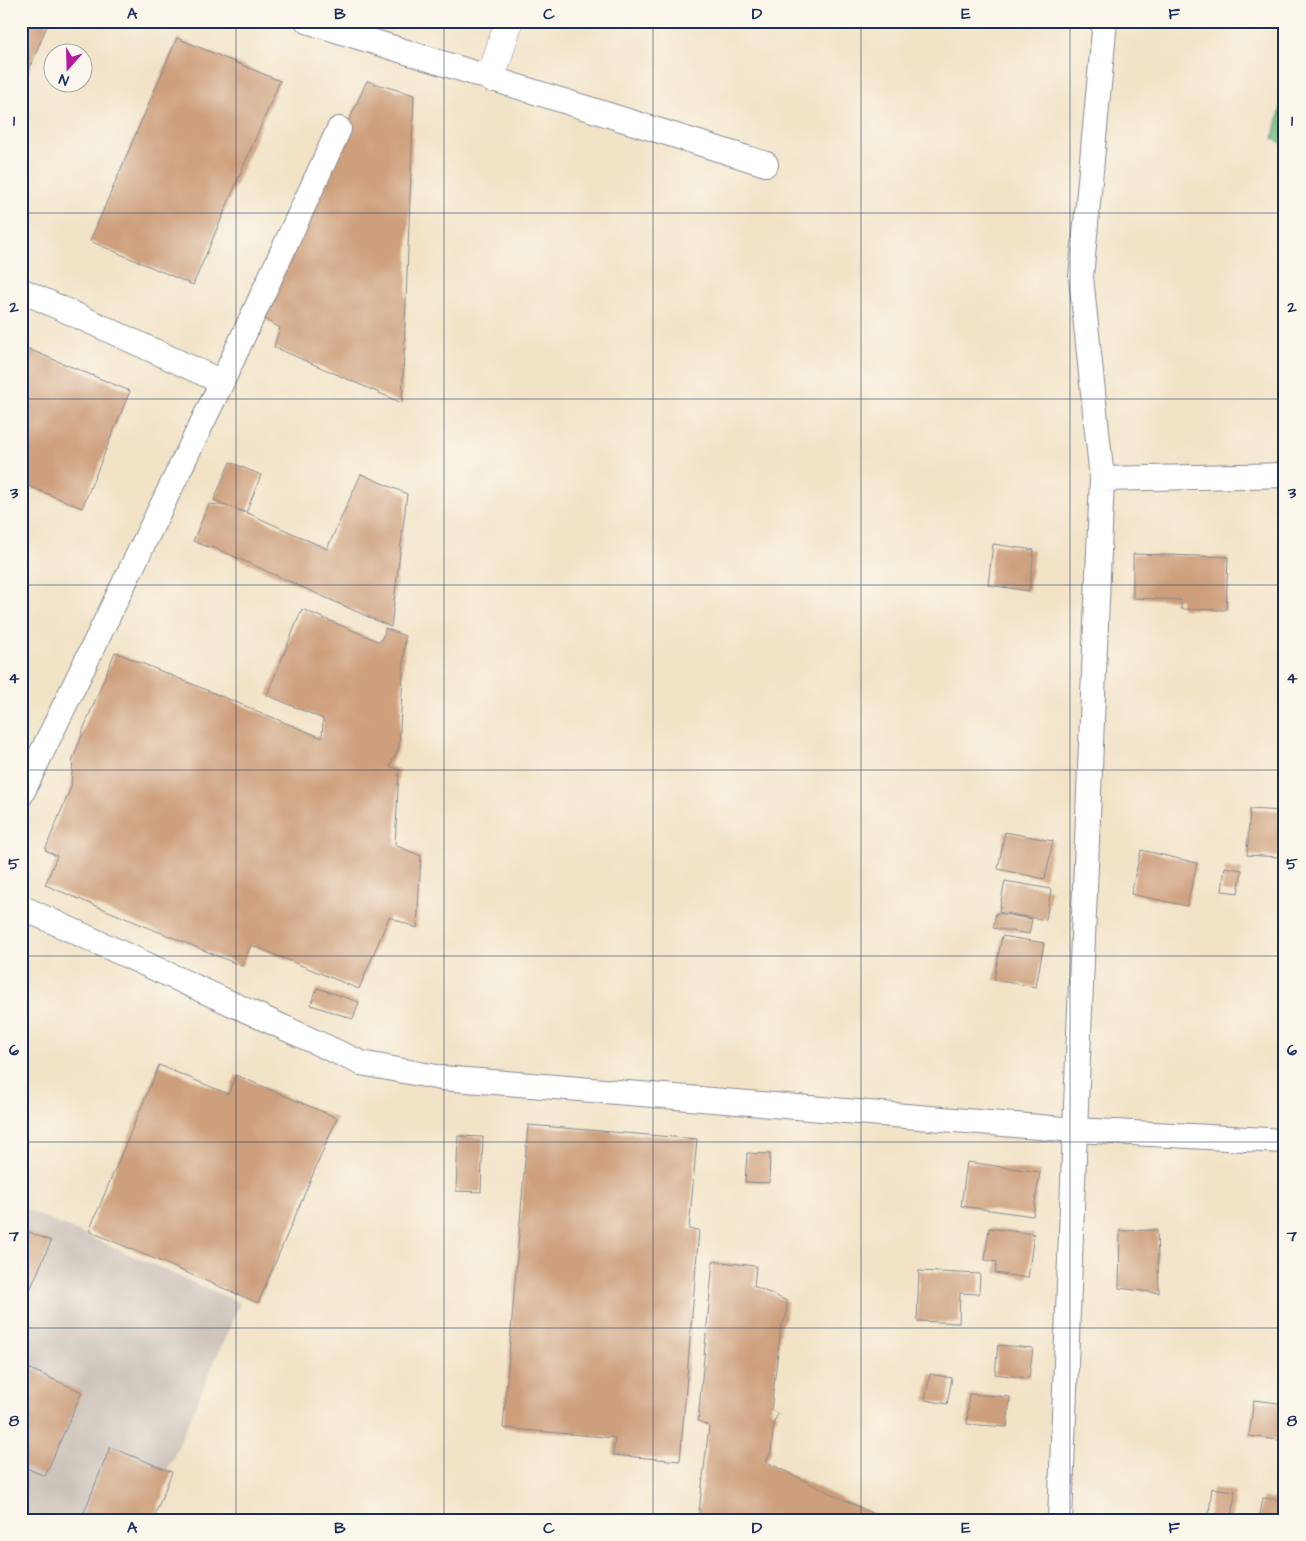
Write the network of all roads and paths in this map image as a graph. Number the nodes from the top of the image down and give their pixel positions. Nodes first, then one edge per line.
1 (307, 21) edge
2 (509, 21) edge
3 (1105, 21) edge
4 (491, 78) junction
5 (339, 129) dead end
6 (766, 164) dead end
7 (21, 290) edge
8 (222, 382) junction
9 (1285, 474) edge
10 (1102, 479) junction
11 (21, 795) edge
12 (21, 906) edge
13 (1075, 1130) junction
14 (1285, 1141) edge
15 (1060, 1520) edge

1 - 4 street
2 - 4 street
3 - 10 street
4 - 6 street
5 - 8 street
7 - 8 street
8 - 11 street
9 - 10 street
10 - 13 street
12 - 13 street
13 - 14 street
13 - 15 street

